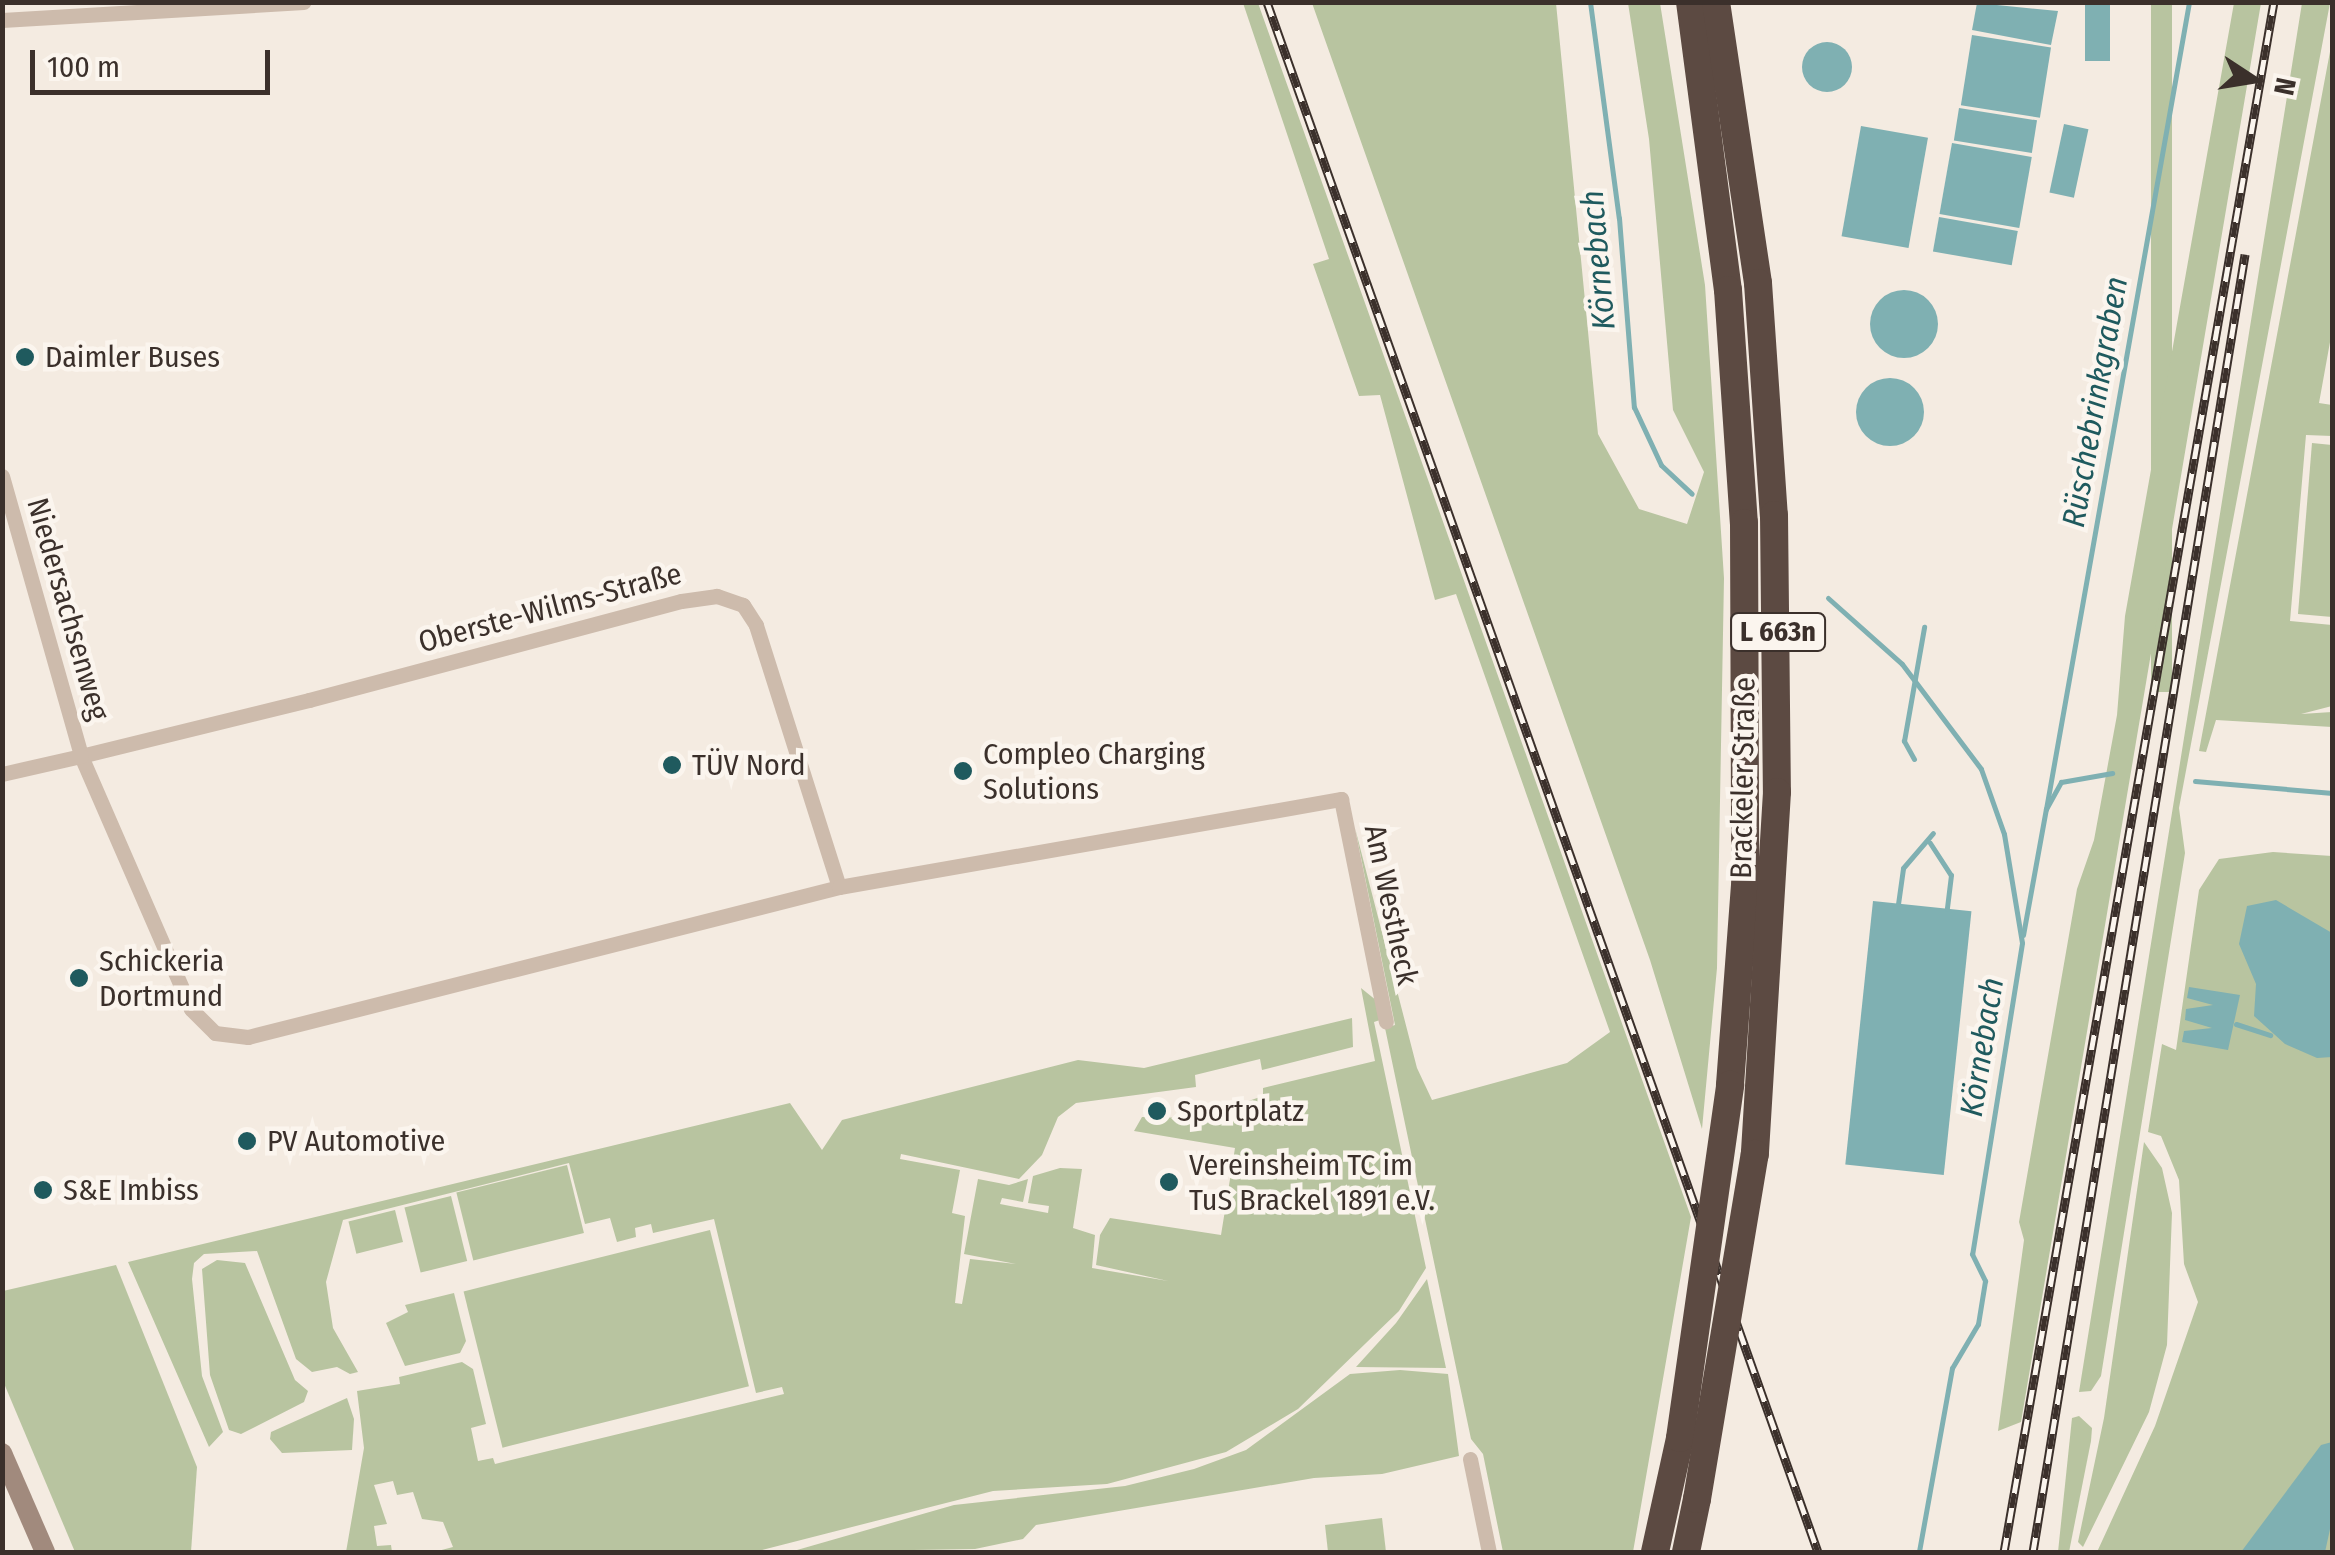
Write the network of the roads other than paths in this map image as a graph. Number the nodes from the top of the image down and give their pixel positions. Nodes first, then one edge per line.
1 (303, 2) edge
2 (1672, 2) edge
3 (1690, 2) edge
4 (1716, 2) edge
5 (1730, 2) edge
6 (2, 20) edge
7 (1732, 112) junction
8 (1716, 187) junction
9 (2, 476) edge
10 (81, 756) junction
11 (2, 774) edge
12 (840, 888) junction
13 (1386, 1022) dead end
14 (2, 1453) edge
15 (1470, 1458) dead end
16 (45, 1552) edge
17 (1490, 1552) edge
18 (1655, 1552) edge
19 (1686, 1552) edge

1 - 6 street
2 - 8 highway
3 - 8 highway, Brackeler Straße / L 663n
4 - 7 highway, Brackeler Straße / L 663n
5 - 7 highway
7 - 19 highway, Brackeler Straße / L 663n, bridge
8 - 18 highway, Brackeler Straße / L 663n, bridge
9 - 10 street, Niedersachsenweg
10 - 11 street, Oberste-Wilms-Straße
10 - 12 street
10 - 12 street, Oberste-Wilms-Straße
12 - 13 street, Am Westheck
14 - 16 main road
15 - 17 street

